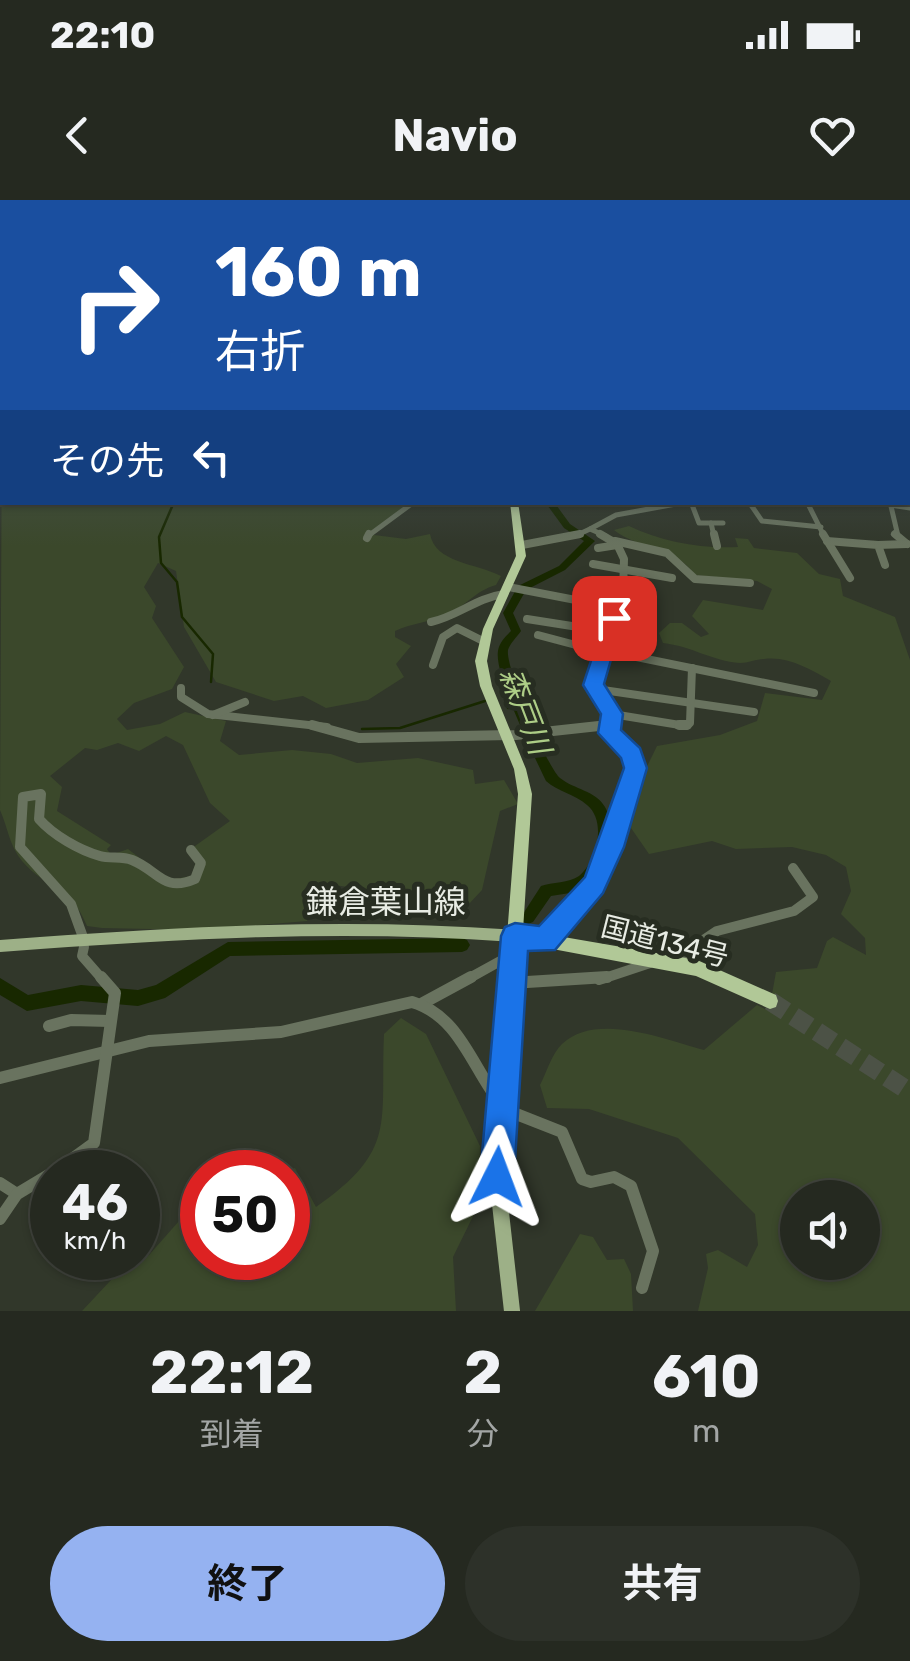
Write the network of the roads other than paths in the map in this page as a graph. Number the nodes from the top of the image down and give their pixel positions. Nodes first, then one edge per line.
1 (412, 505) edge
2 (515, 505) edge
3 (678, 505) edge
4 (691, 505) edge
5 (751, 505) dead end
6 (809, 505) edge
7 (890, 505) edge
8 (711, 523) junction
9 (723, 523) dead end
10 (820, 527) junction
11 (584, 532) junction
12 (367, 538) dead end
13 (827, 541) junction
14 (908, 542) edge
15 (616, 543) junction
16 (522, 545) junction
17 (878, 545) junction
18 (717, 546) dead end
19 (598, 548) dead end
20 (593, 564) dead end
21 (885, 565) dead end
22 (626, 571) junction
23 (672, 578) dead end
24 (850, 578) dead end
25 (750, 582) dead end
26 (514, 591) junction
27 (618, 608) junction
28 (527, 619) dead end
29 (431, 622) dead end
30 (610, 632) junction
31 (538, 635) dead end
32 (483, 642) junction
33 (607, 652) junction
34 (433, 664) dead end
35 (692, 668) junction
36 (181, 688) dead end
37 (596, 689) junction
38 (814, 693) dead end
39 (245, 702) dead end
40 (690, 705) junction
41 (754, 712) dead end
42 (213, 714) junction
43 (612, 714) junction
44 (608, 726) junction
45 (507, 736) junction
46 (191, 850) dead end
47 (793, 868) dead end
48 (545, 940) junction
49 (84, 943) junction
50 (514, 945) junction
51 (0, 946) edge
52 (664, 961) junction
53 (511, 983) junction
54 (115, 993) joint
55 (770, 1002) tunnel mouth
56 (423, 1003) junction
57 (111, 1015) junction
58 (49, 1026) dead end
59 (106, 1051) junction
60 (0, 1078) edge
61 (501, 1106) junction
62 (84, 1150) edge
63 (0, 1183) edge
64 (30, 1186) edge
65 (17, 1194) junction
66 (0, 1219) edge
67 (642, 1288) dead end
68 (512, 1311) edge

1 - 12 street
2 - 16 highway
3 - 11 street
4 - 8 street
5 - 10 street
6 - 10 street
7 - 14 street
8 - 9 street
8 - 18 street
10 - 13 street
11 - 15 street
11 - 16 street
13 - 17 street
13 - 24 street
14 - 17 street
15 - 19 street
15 - 22 street
15 - 25 street
16 - 26 highway
17 - 21 street
20 - 22 street
22 - 23 street
22 - 27 street
26 - 27 street
26 - 29 street
26 - 32 highway
27 - 30 street
28 - 30 street
30 - 33 street
31 - 33 street
32 - 34 street
32 - 45 highway
33 - 35 street
33 - 37 street
35 - 38 street
35 - 40 street
36 - 42 street
37 - 40 street
37 - 43 street
39 - 42 street
40 - 41 street
40 - 43 street
42 - 45 street
43 - 44 street
44 - 45 street
44 - 48 street
45 - 50 highway
46 - 49 street
47 - 52 street
48 - 50 highway, 国道134号
48 - 52 highway, 国道134号
49 - 50 main road, 鎌倉葉山線
49 - 51 main road, 鎌倉葉山線
49 - 54 street
50 - 53 main road
50 - 56 street
52 - 53 street
52 - 55 highway, 国道134号
53 - 61 main road
54 - 57 street
56 - 59 street
56 - 61 street
57 - 58 street
57 - 59 street
59 - 60 street
59 - 62 street
61 - 67 street
61 - 68 main road
63 - 65 street
64 - 65 street
65 - 66 street

